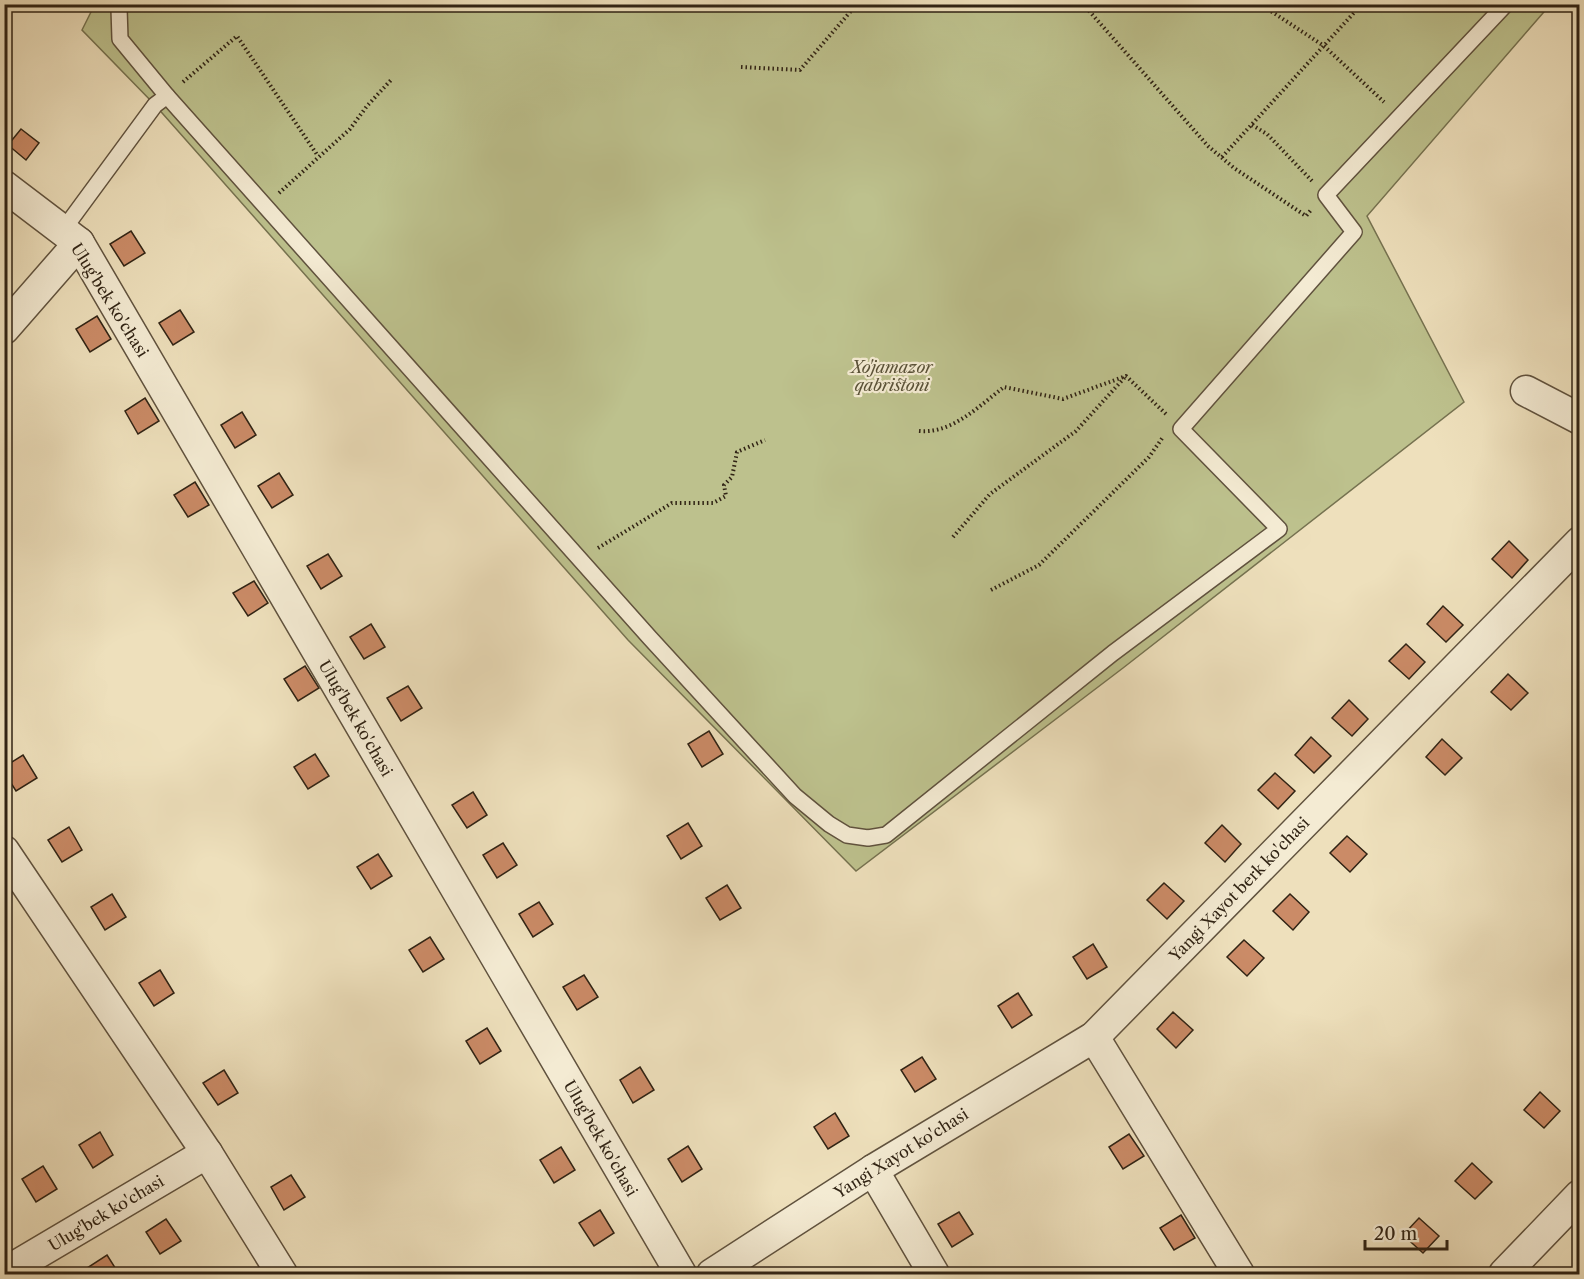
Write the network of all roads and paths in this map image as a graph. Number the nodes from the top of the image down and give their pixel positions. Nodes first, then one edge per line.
1 (120, 4) edge
2 (857, 4) edge
3 (1083, 4) edge
4 (1260, 4) edge
5 (1362, 4) edge
6 (1506, 4) edge
7 (1324, 46) junction
8 (741, 67) dead end
9 (391, 80) dead end
10 (167, 96) junction
11 (1400, 117) junction
12 (1252, 125) junction
13 (318, 156) junction
14 (1222, 157) junction
15 (4, 186) edge
16 (1326, 195) junction
17 (266, 206) junction
18 (79, 243) junction
19 (4, 329) edge
20 (1126, 376) junction
21 (1526, 391) dead end
22 (1580, 419) edge
23 (1178, 425) junction
24 (919, 431) dead end
25 (765, 440) dead end
26 (953, 537) dead end
27 (1580, 542) edge
28 (580, 559) junction
29 (991, 590) dead end
30 (9, 866) edge
31 (1094, 1037) junction
32 (207, 1153) junction
33 (873, 1170) junction
34 (1580, 1196) edge
35 (4, 1273) edge
36 (282, 1275) edge
37 (681, 1275) edge
38 (712, 1275) edge
39 (934, 1275) edge
40 (1239, 1275) edge
41 (1504, 1275) edge

1 - 10 lane
2 - 8 path
3 - 14 path
4 - 7 path
5 - 7 path
6 - 11 lane
7 - 11 path
7 - 12 path
9 - 13 path
10 - 13 path
10 - 17 lane
10 - 18 lane
11 - 16 lane
12 - 14 path
12 - 16 path
13 - 17 path
14 - 16 path
15 - 18 street, Ulug'bek ko'chasi
16 - 23 lane
17 - 28 lane
18 - 19 street
18 - 37 street, Ulug'bek ko'chasi
20 - 23 path
20 - 24 path
20 - 26 path
21 - 22 street
23 - 28 lane
23 - 29 path
25 - 28 path
27 - 31 street, Yangi Xayot berk ko'chasi
30 - 32 street
31 - 33 street, Yangi Xayot ko'chasi
31 - 40 street
32 - 35 street, Ulug'bek ko'chasi
32 - 36 street
33 - 38 street, Yangi Xayot ko'chasi
33 - 39 street
34 - 41 street

